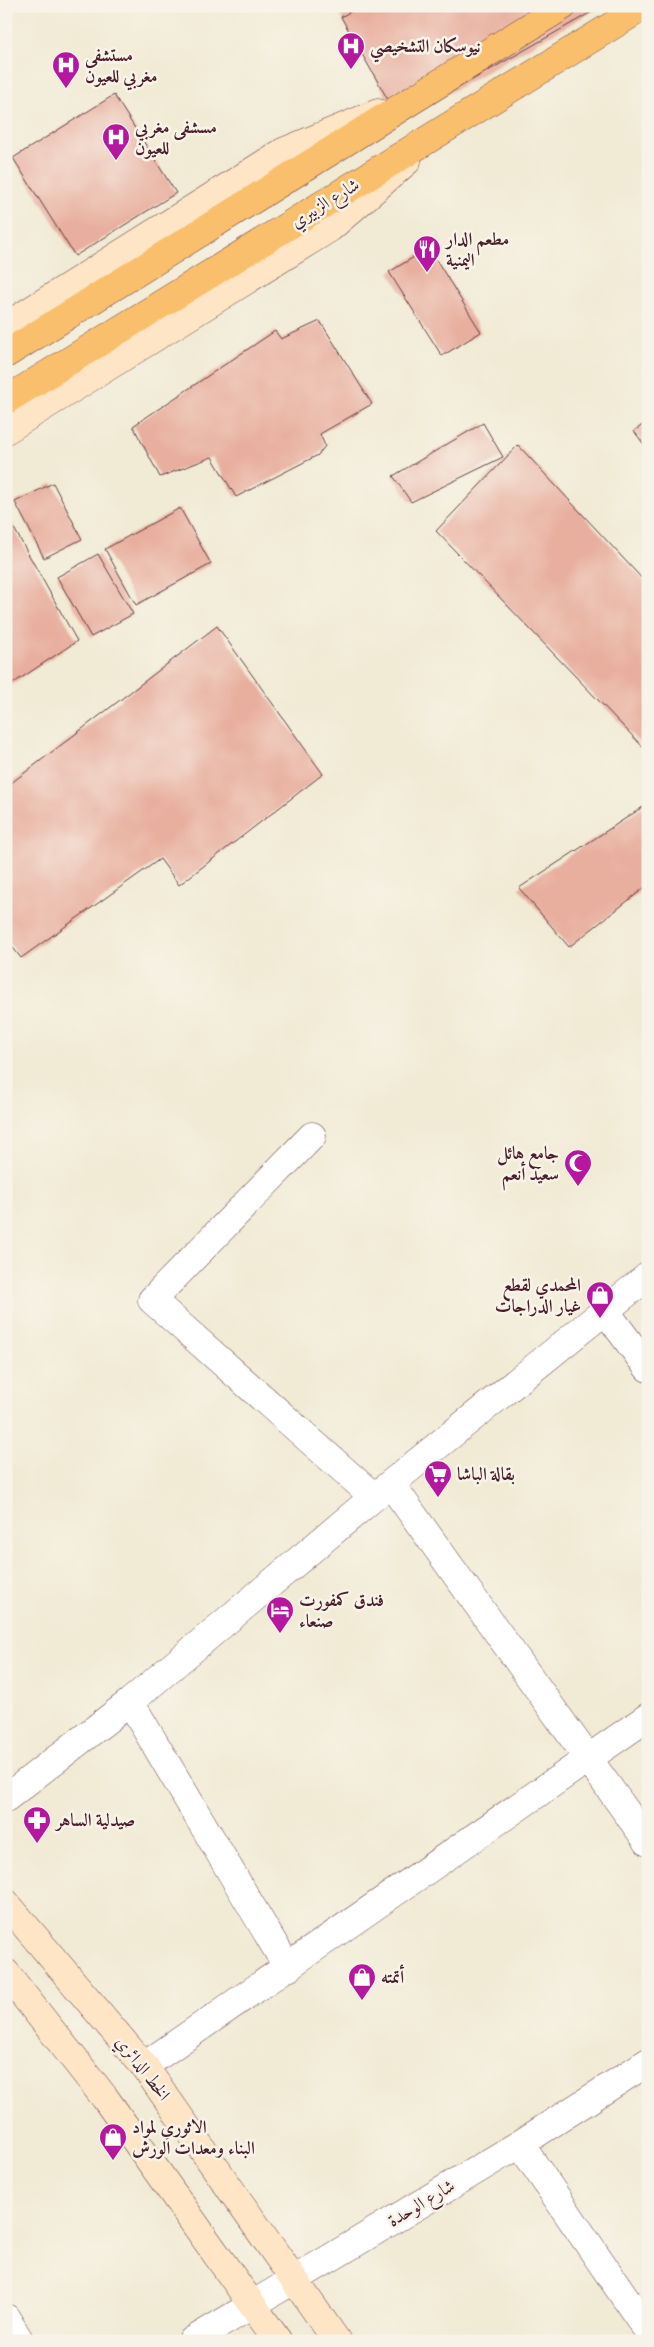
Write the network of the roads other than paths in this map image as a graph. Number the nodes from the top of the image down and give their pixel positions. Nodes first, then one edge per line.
1 (563, 6) edge
2 (644, 6) edge
3 (427, 92) junction
4 (446, 128) junction
5 (6, 326) edge
6 (6, 354) edge
7 (6, 400) edge
8 (6, 430) edge
9 (312, 1136) dead end
10 (648, 1276) edge
11 (604, 1309) junction
12 (648, 1368) edge
13 (383, 1491) junction
14 (130, 1702) junction
15 (648, 1717) edge
16 (587, 1757) junction
17 (6, 1798) edge
18 (648, 1842) edge
19 (6, 1903) edge
20 (288, 1968) junction
21 (6, 1973) edge
22 (648, 2062) edge
23 (144, 2066) junction
24 (520, 2144) junction
25 (294, 2280) junction
26 (252, 2304) junction
27 (6, 2318) edge
28 (648, 2331) edge
29 (20, 2341) edge
30 (192, 2341) edge
31 (278, 2341) edge
32 (337, 2341) edge

1 - 3 main road
2 - 4 main road, شارع الزبيري
3 - 5 main road
3 - 6 main road
4 - 7 main road, شارع الزبيري
4 - 8 main road
9 - 13 street
10 - 11 street
11 - 12 street
11 - 13 street
13 - 14 street
13 - 16 street
14 - 17 street
14 - 20 street
15 - 16 street
16 - 18 street
16 - 20 street
19 - 23 main road, الخط الدائري
20 - 23 street
21 - 26 main road
22 - 24 street, شارع الوحدة
23 - 25 main road, الخط الدائري
24 - 25 street, شارع الوحدة
24 - 28 street
25 - 26 street, شارع الوحدة
25 - 32 main road, الخط الدائري
26 - 30 street, شارع الوحدة
26 - 31 main road
27 - 29 street

